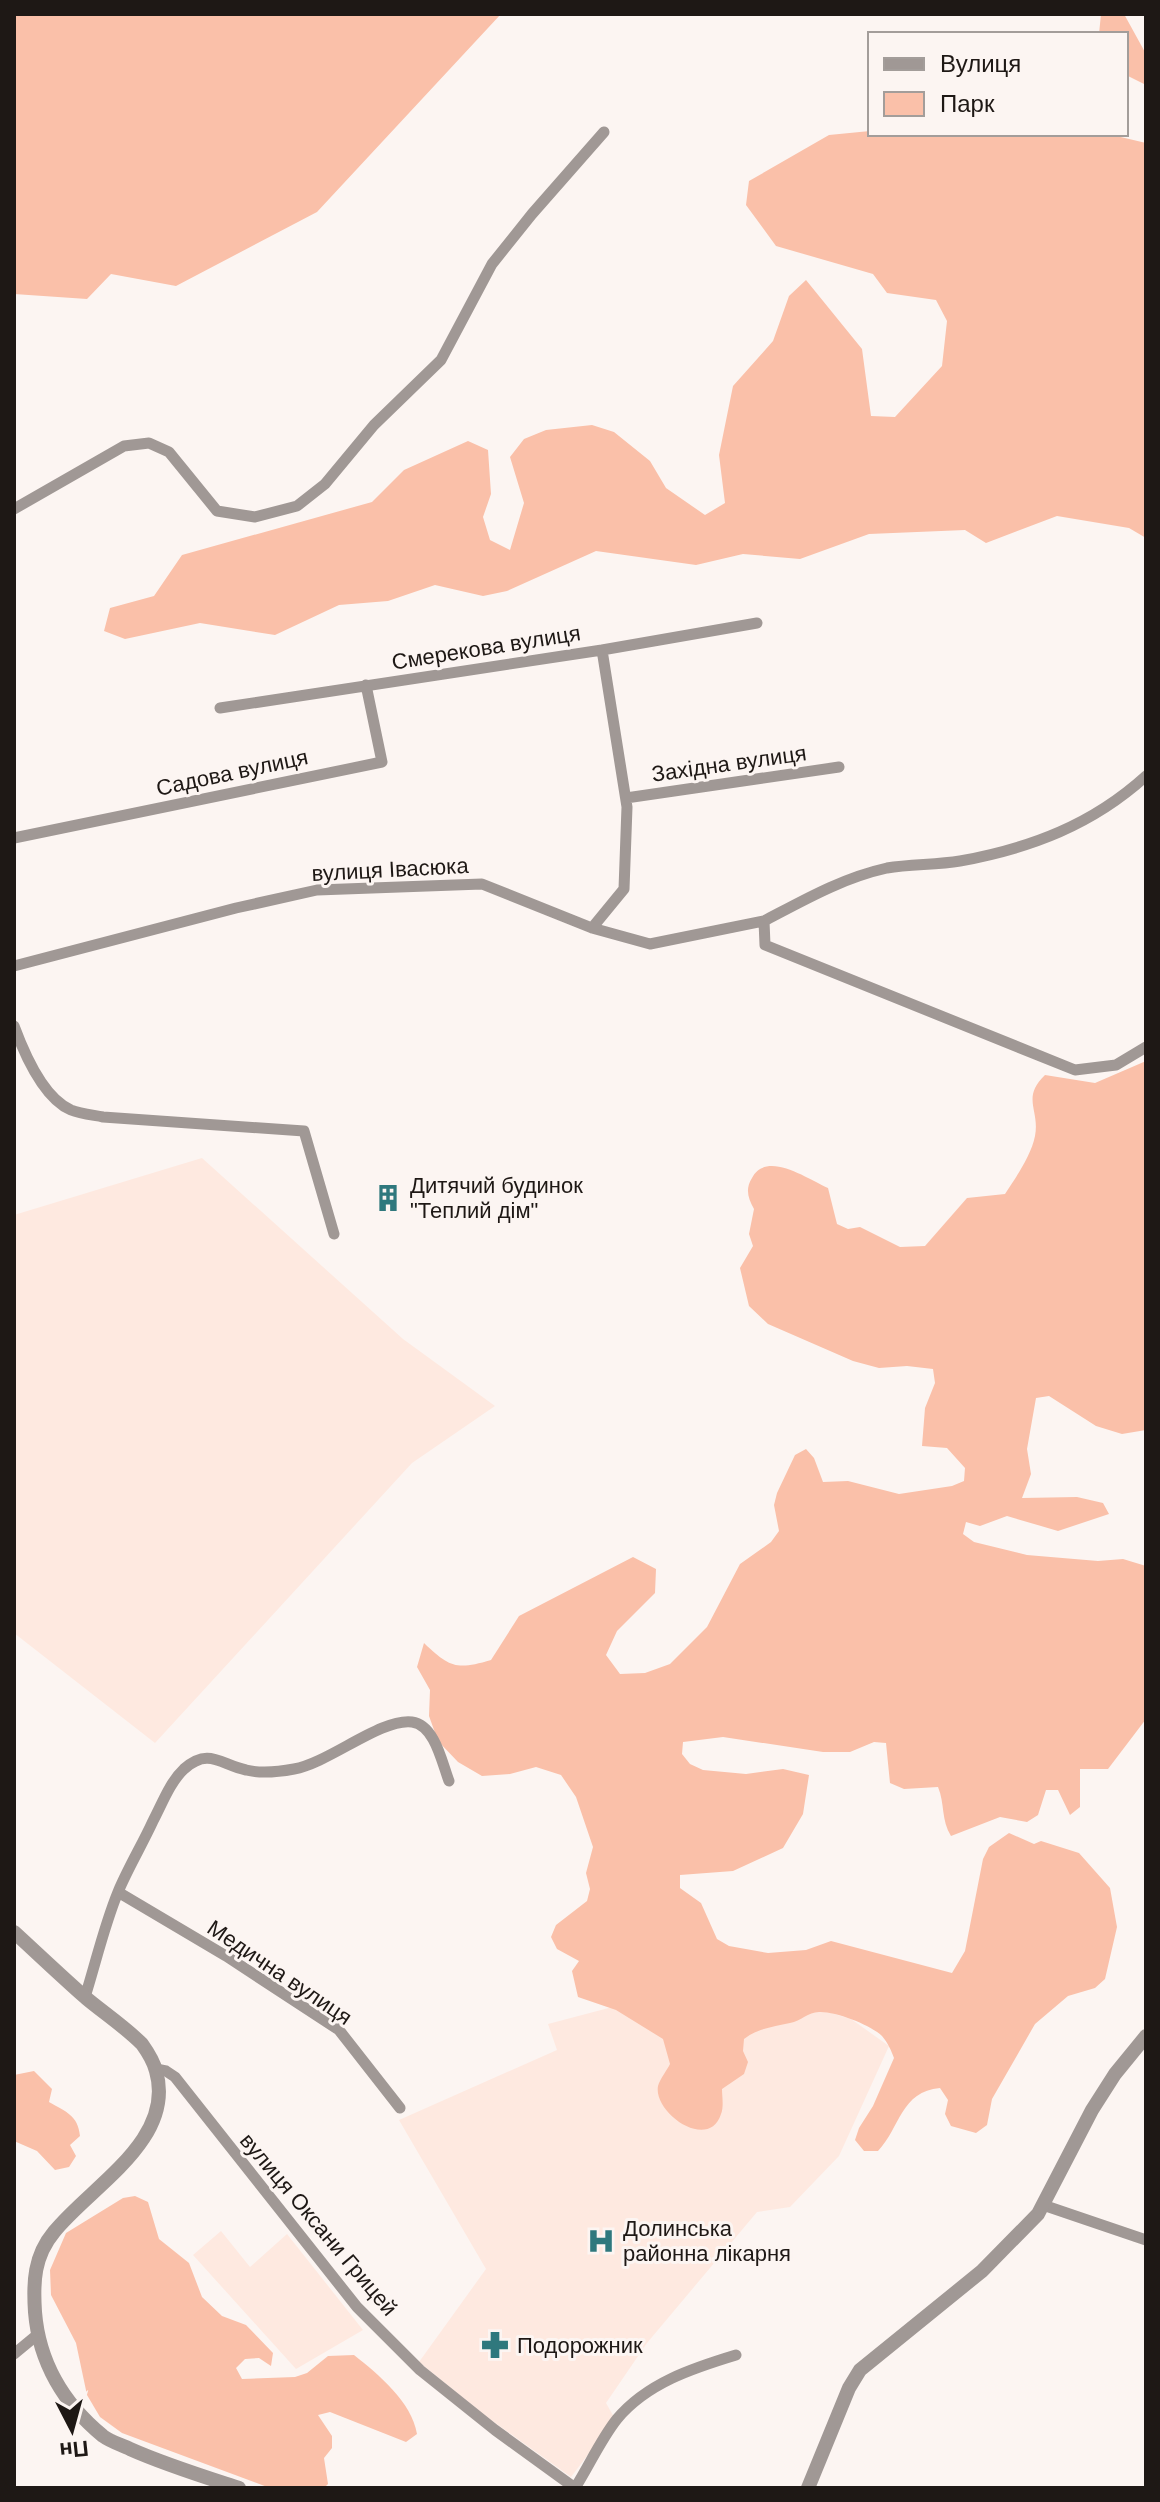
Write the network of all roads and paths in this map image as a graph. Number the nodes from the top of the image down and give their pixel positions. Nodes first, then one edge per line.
1 (604, 132) dead end
2 (14, 509) edge
3 (757, 623) dead end
4 (602, 650) junction
5 (366, 685) junction
6 (220, 708) dead end
7 (839, 767) dead end
8 (1146, 776) edge
9 (626, 798) junction
10 (14, 838) edge
11 (764, 921) junction
12 (592, 928) junction
13 (14, 966) edge
14 (14, 1026) edge
15 (1146, 1047) edge
16 (334, 1234) dead end
17 (449, 1781) dead end
18 (118, 1892) junction
19 (14, 1932) edge
20 (85, 1997) junction
21 (1146, 2036) edge
22 (156, 2069) junction
23 (400, 2108) dead end
24 (1043, 2205) junction
25 (1146, 2240) edge
26 (37, 2335) junction
27 (14, 2354) edge
28 (736, 2355) dead end
29 (239, 2488) edge
30 (575, 2488) edge
31 (808, 2488) edge

1 - 2 street
3 - 4 street, Смерекова вулиця
4 - 5 street, Смерекова вулиця
4 - 9 street
5 - 6 street, Смерекова вулиця
5 - 10 street, Садова вулиця
7 - 9 street, Західна вулиця
8 - 11 street, вулиця Івасюка
9 - 12 street
11 - 12 street, вулиця Івасюка
11 - 15 street
12 - 13 street, вулиця Івасюка
14 - 16 street
17 - 18 street
18 - 20 street
18 - 23 street, Медична вулиця
19 - 20 street
20 - 22 street
21 - 24 street
22 - 26 street
22 - 30 street, вулиця Оксани Грицей
24 - 25 street
24 - 31 street
26 - 27 street
26 - 29 street
28 - 30 street

